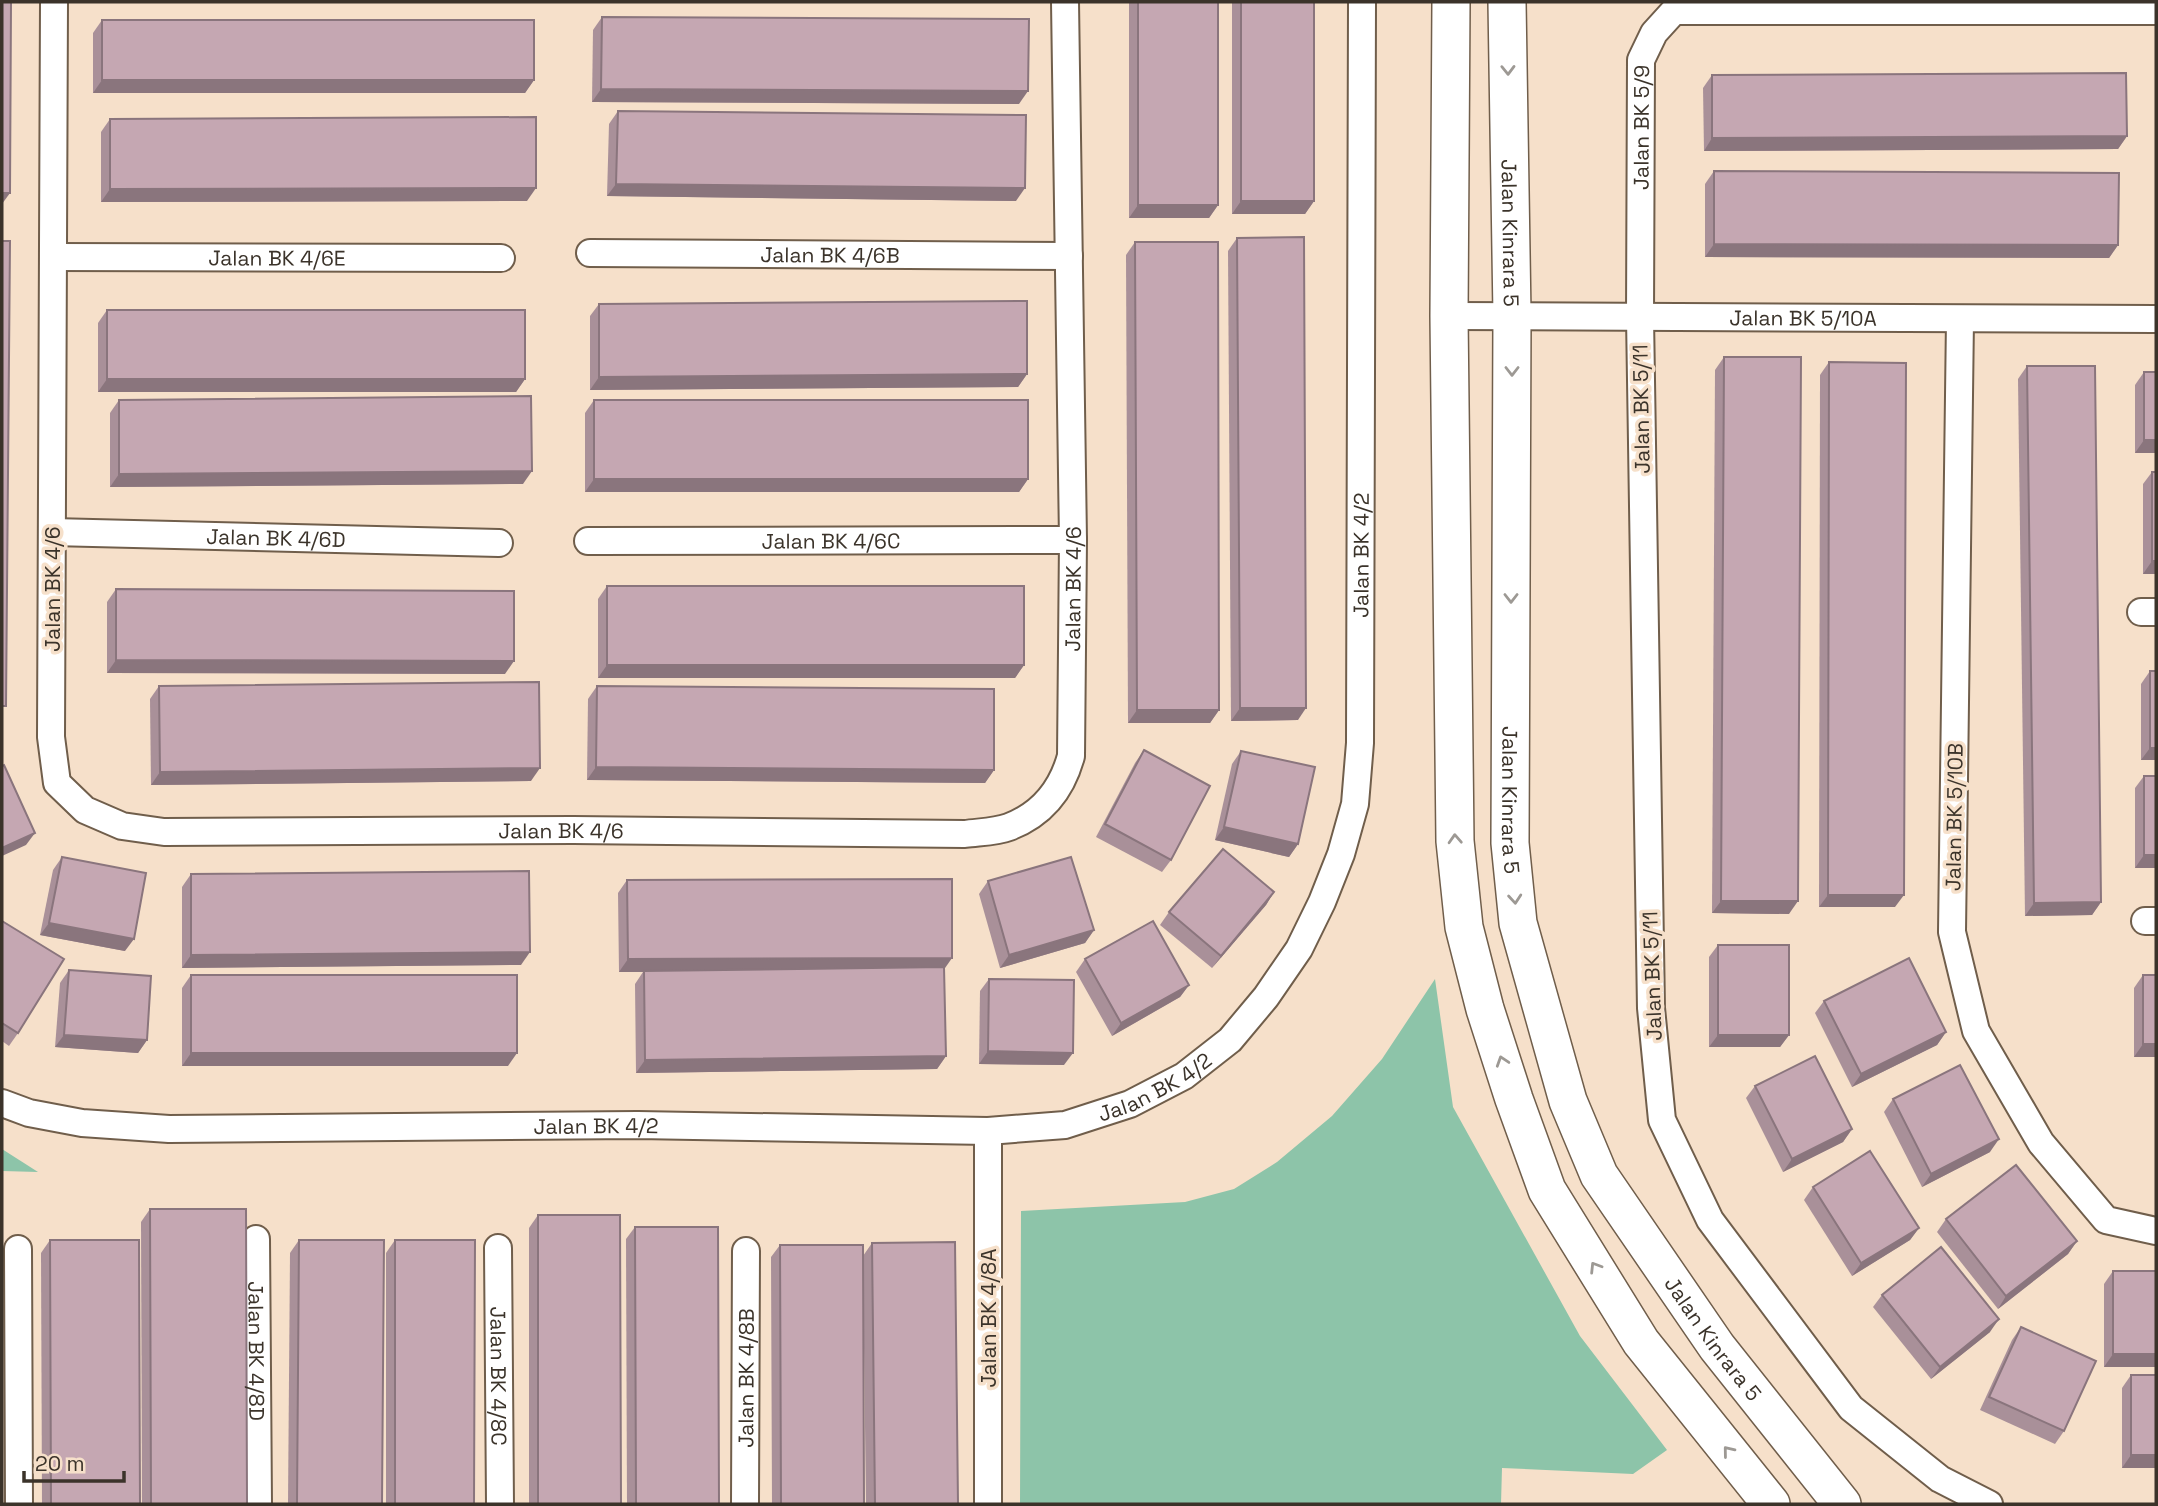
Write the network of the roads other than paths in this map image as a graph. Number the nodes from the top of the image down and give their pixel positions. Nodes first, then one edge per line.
1 (54, 2) edge
2 (1065, 2) edge
3 (1362, 2) edge
4 (1451, 2) edge
5 (1507, 2) edge
6 (2156, 11) edge
7 (590, 253) dead end
8 (1069, 256) junction
9 (53, 257) junction
10 (501, 258) dead end
11 (1512, 315) junction
12 (1449, 316) junction
13 (1640, 317) junction
14 (1960, 319) junction
15 (2156, 319) edge
16 (52, 532) junction
17 (1073, 540) junction
18 (588, 541) dead end
19 (499, 543) dead end
20 (2, 1103) edge
21 (988, 1131) junction
22 (2156, 1231) edge
23 (256, 1239) dead end
24 (498, 1248) dead end
25 (18, 1249) dead end
26 (746, 1251) dead end
27 (19, 1504) edge
28 (258, 1504) edge
29 (500, 1504) edge
30 (745, 1504) edge
31 (988, 1504) edge
32 (1771, 1504) edge
33 (1842, 1504) edge
34 (1989, 1504) edge

1 - 9 street, Jalan BK 4/6
2 - 8 street, Jalan BK 4/6
3 - 21 street, Jalan BK 4/2
4 - 12 main road
5 -> 11 main road, Jalan Kinrara 5
6 - 13 street, Jalan BK 5/9
7 - 8 street, Jalan BK 4/6B
8 - 17 street, Jalan BK 4/6
9 - 10 street, Jalan BK 4/6E
9 - 16 street, Jalan BK 4/6
11 - 12 street, Jalan BK 5/10A
11 - 13 street, Jalan BK 5/10A
11 -> 33 main road, Jalan Kinrara 5
32 -> 12 main road
13 - 14 street, Jalan BK 5/10A
13 - 34 street, Jalan BK 5/11
14 - 15 street, Jalan BK 5/10A
14 - 22 street, Jalan BK 5/10B
16 - 17 street, Jalan BK 4/6
16 - 19 street, Jalan BK 4/6D
17 - 18 street, Jalan BK 4/6C
20 - 21 street, Jalan BK 4/2
21 - 31 street, Jalan BK 4/8A
23 - 28 street, Jalan BK 4/8D
24 - 29 street, Jalan BK 4/8C
25 - 27 street
26 - 30 street, Jalan BK 4/8B

